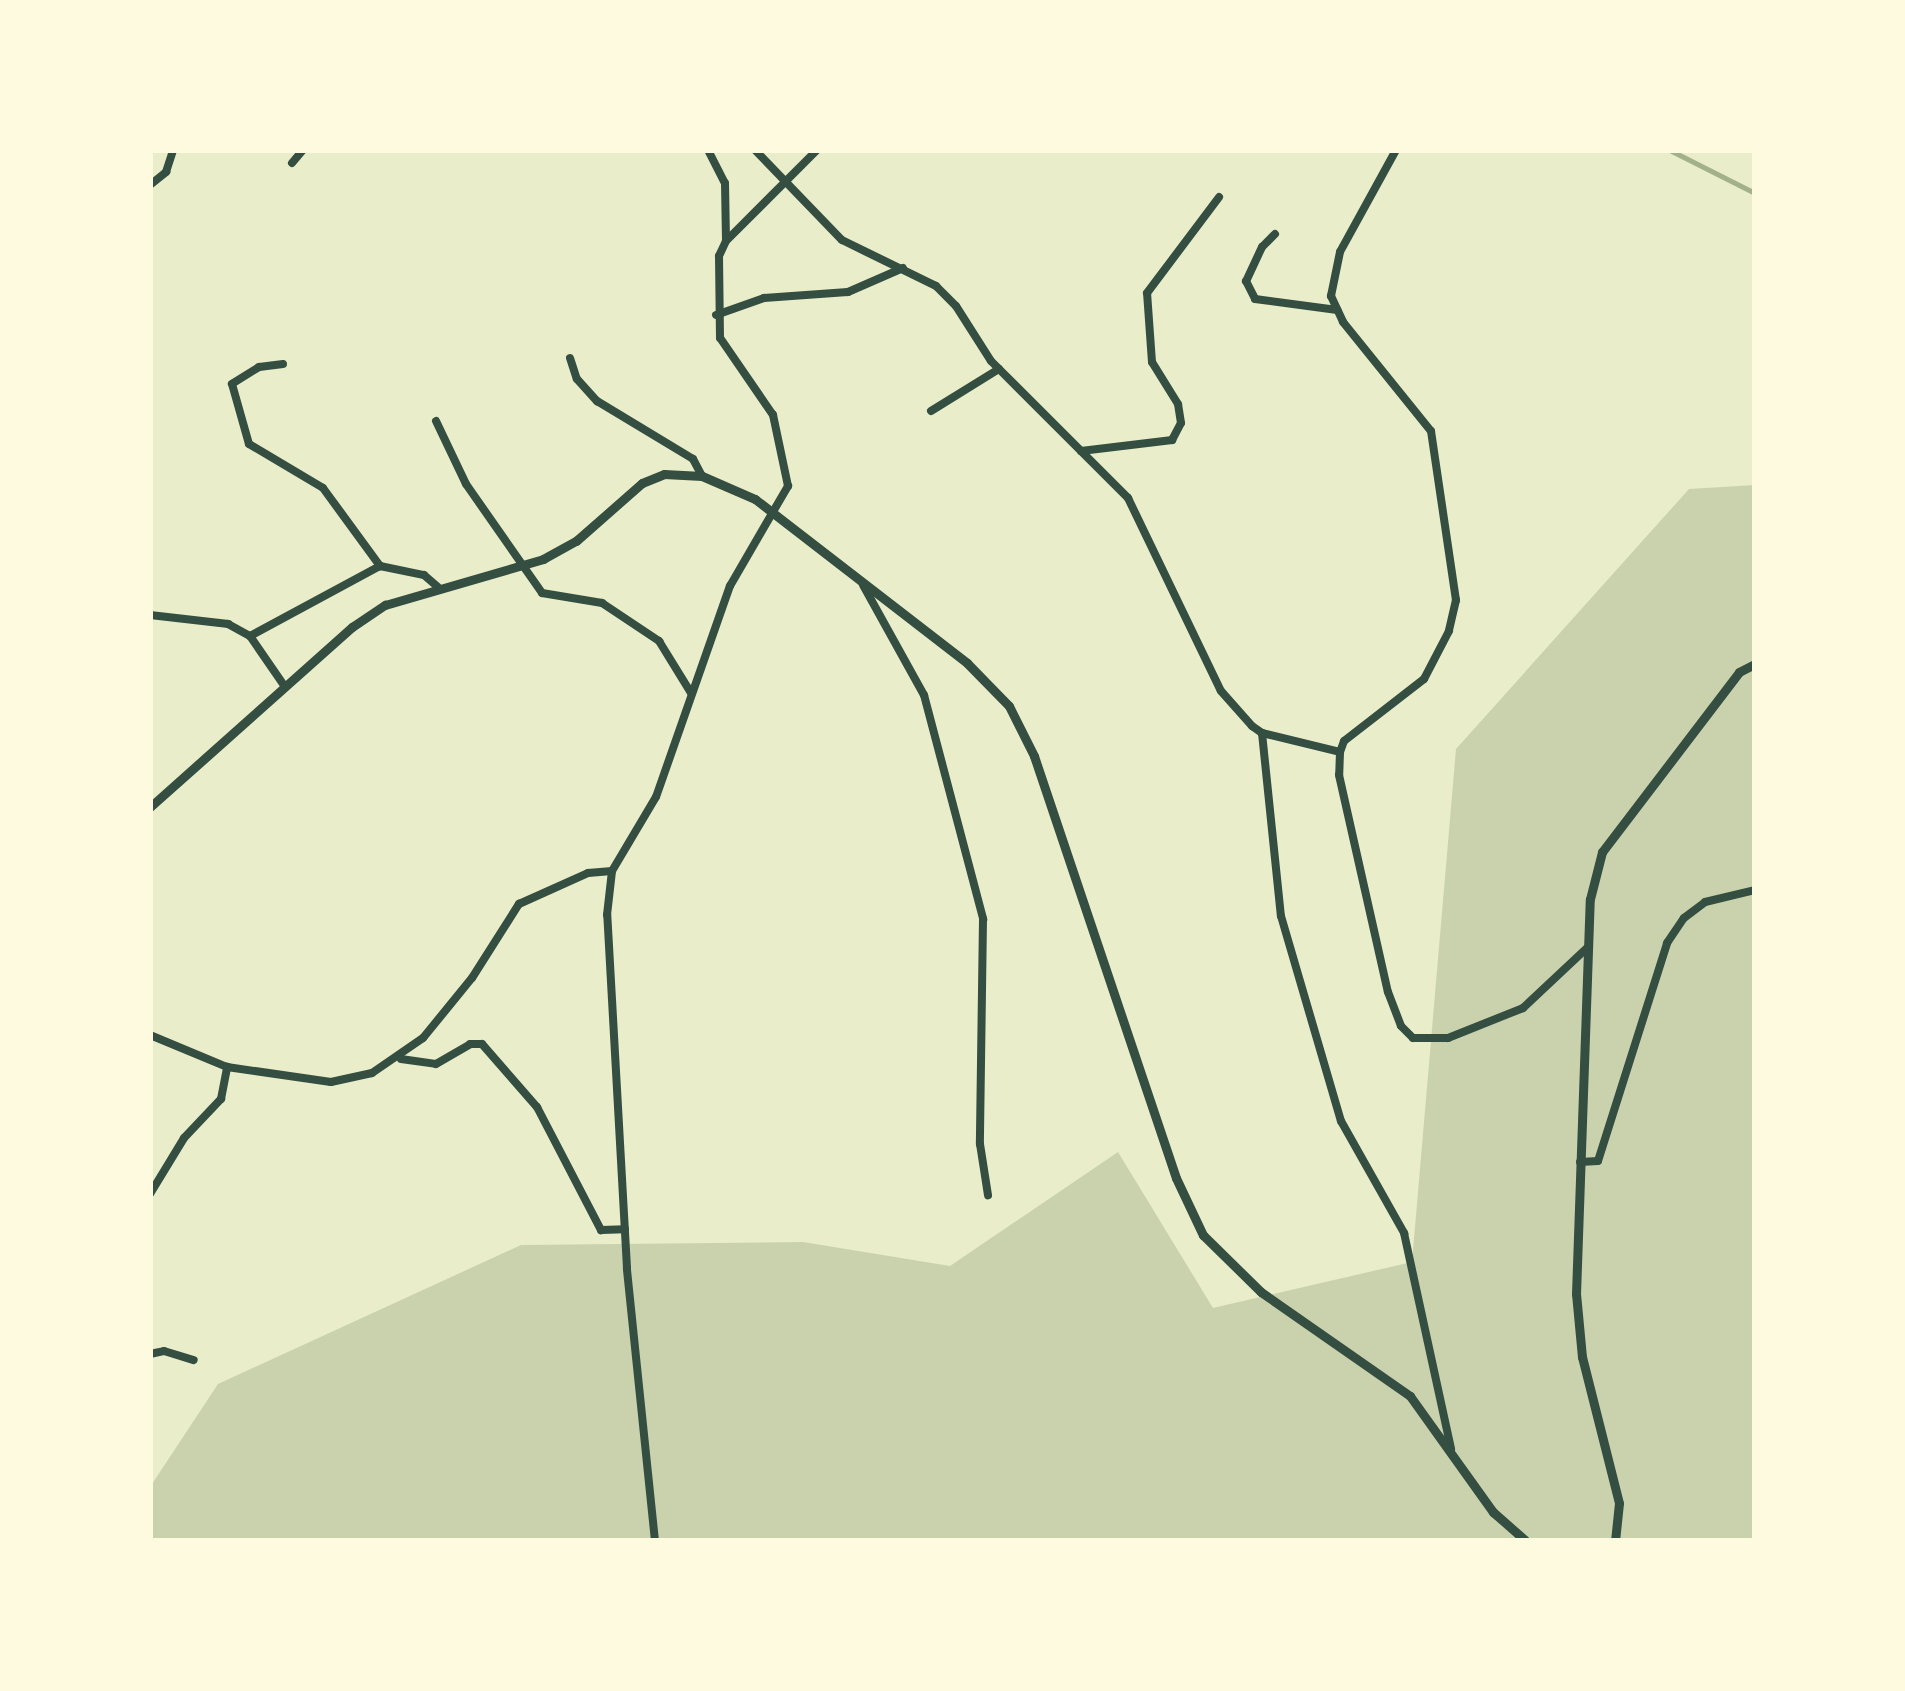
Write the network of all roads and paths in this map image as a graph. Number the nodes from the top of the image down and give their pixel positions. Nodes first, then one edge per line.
1 (173, 150) edge
2 (303, 150) edge
3 (708, 150) edge
4 (755, 150) edge
5 (1396, 150) edge
6 (818, 151) edge
7 (292, 163) dead end
8 (789, 179) junction
9 (150, 184) edge
10 (1219, 197) dead end
11 (1275, 234) dead end
12 (726, 242) junction
13 (903, 268) junction
14 (1336, 310) junction
15 (716, 315) junction
16 (570, 358) dead end
17 (283, 364) dead end
18 (999, 369) junction
19 (931, 411) dead end
20 (436, 421) dead end
21 (1080, 451) junction
22 (702, 476) junction
23 (773, 511) junction
24 (380, 566) junction
25 (522, 566) junction
26 (861, 581) junction
27 (438, 587) junction
28 (150, 615) edge
29 (250, 636) junction
30 (1755, 664) edge
31 (285, 687) junction
32 (692, 695) junction
33 (1262, 733) junction
34 (1340, 752) junction
35 (150, 807) edge
36 (612, 871) junction
37 (1755, 890) edge
38 (1588, 947) junction
39 (150, 1035) edge
40 (400, 1059) junction
41 (227, 1066) junction
42 (1578, 1162) junction
43 (150, 1194) edge
44 (988, 1196) dead end
45 (625, 1228) junction
46 (150, 1354) edge
47 (194, 1360) dead end
48 (1453, 1456) junction
49 (655, 1541) edge
50 (1526, 1541) edge
51 (1615, 1541) edge

1 - 9 street
2 - 7 street
3 - 12 street
4 - 8 street
5 - 14 street
6 - 8 street
8 - 12 street
8 - 13 street
10 - 21 street
11 - 14 street
12 - 15 street
13 - 15 street
13 - 18 street
14 - 34 street
15 - 23 street
16 - 22 street
17 - 24 street
18 - 19 street
18 - 21 street
20 - 25 street
21 - 33 street
22 - 23 street
22 - 25 street
23 - 26 street
23 - 32 street
24 - 27 street
24 - 29 street
25 - 27 street
25 - 32 street
26 - 44 street
26 - 48 street
27 - 31 street
28 - 29 street
29 - 31 street
30 - 38 street
31 - 35 street
32 - 36 street
33 - 34 street
33 - 48 street
34 - 38 street
36 - 40 street
36 - 45 street
37 - 42 street
38 - 42 street
39 - 41 street
40 - 41 street
40 - 45 street
41 - 43 street
42 - 51 street
45 - 49 street
46 - 47 street
48 - 50 street

